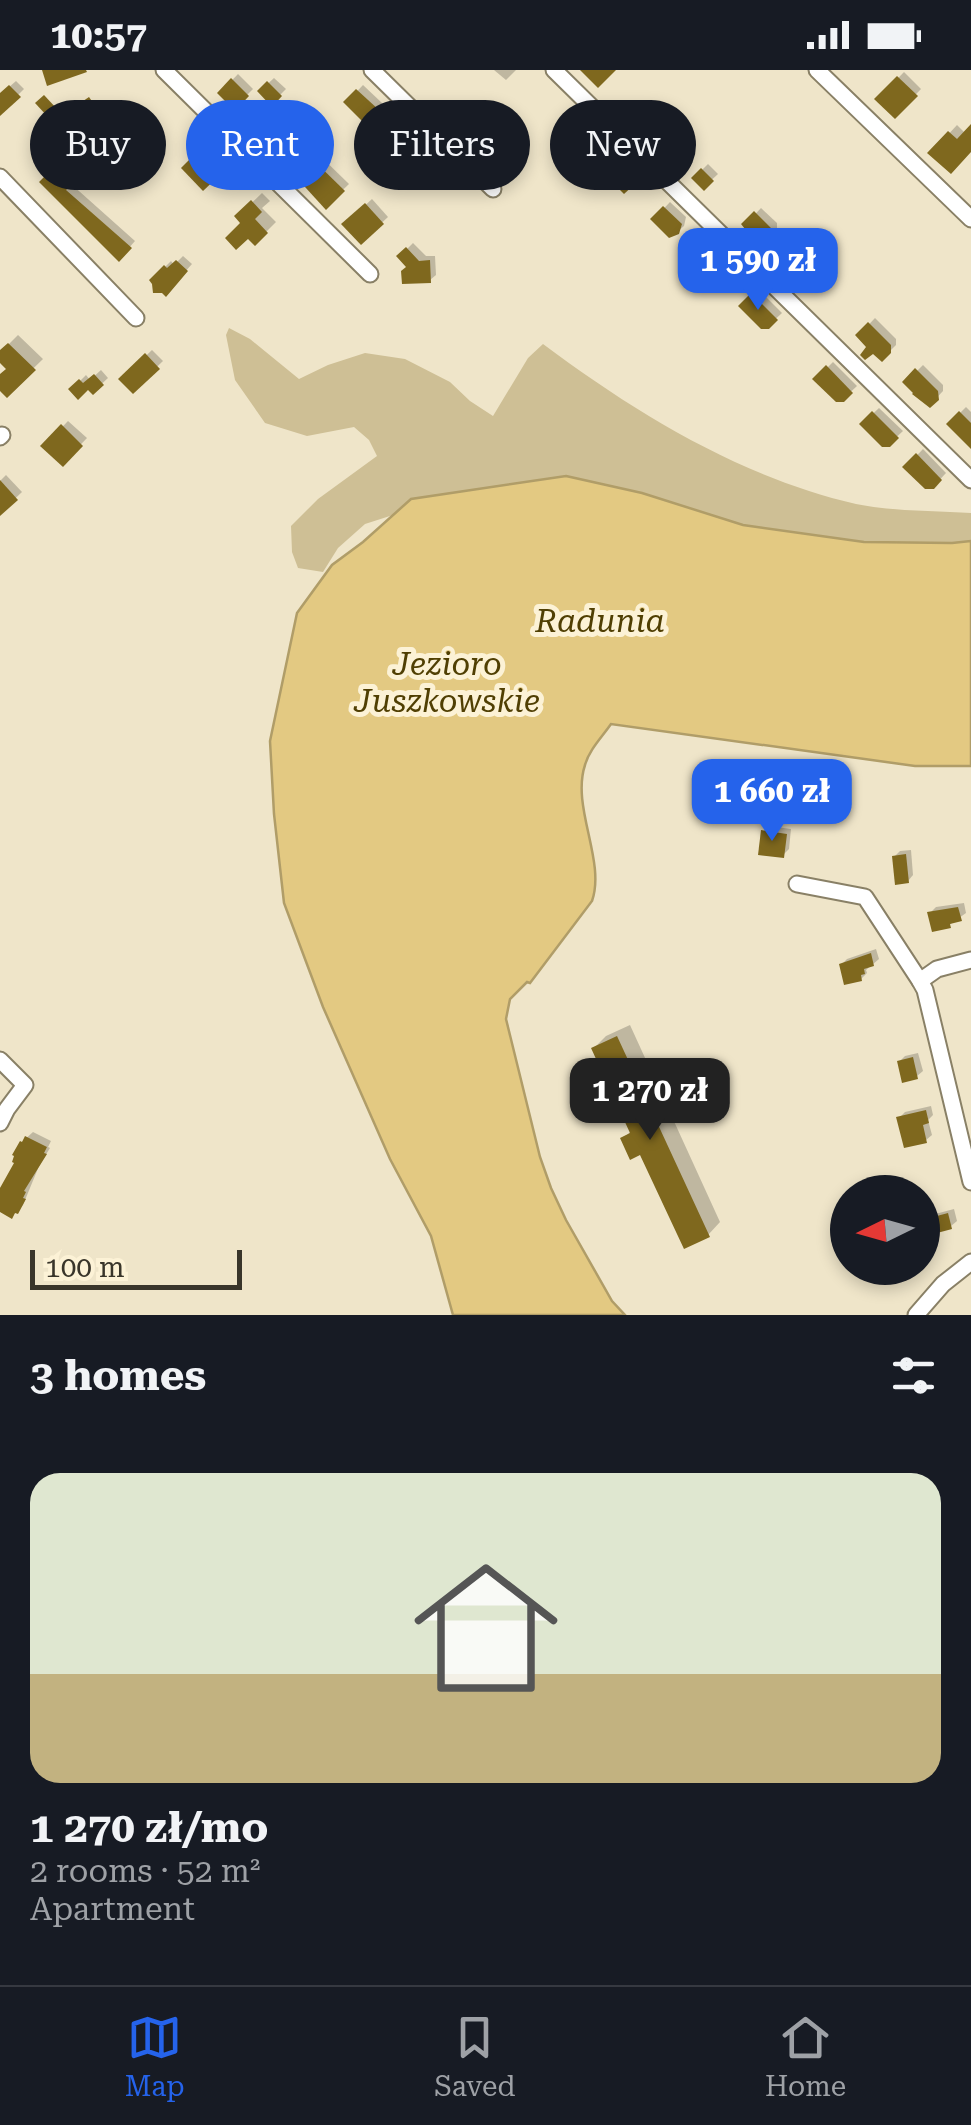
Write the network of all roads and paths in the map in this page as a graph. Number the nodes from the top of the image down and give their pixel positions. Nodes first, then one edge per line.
1 (164, 70) edge
2 (372, 70) edge
3 (554, 70) edge
4 (817, 70) edge
5 (402, 100) edge
6 (0, 177) edge
7 (971, 219) edge
8 (370, 274) dead end
9 (136, 318) dead end
10 (971, 480) edge
11 (797, 884) dead end
12 (971, 960) edge
13 (920, 981) junction
14 (0, 1060) edge
15 (0, 1123) edge
16 (971, 1182) edge
17 (971, 1262) edge
18 (916, 1315) edge

1 - 8 street
2 - 5 street
3 - 10 street
4 - 7 street
6 - 9 street
11 - 13 street
12 - 13 street
13 - 16 street
14 - 15 street
17 - 18 street

